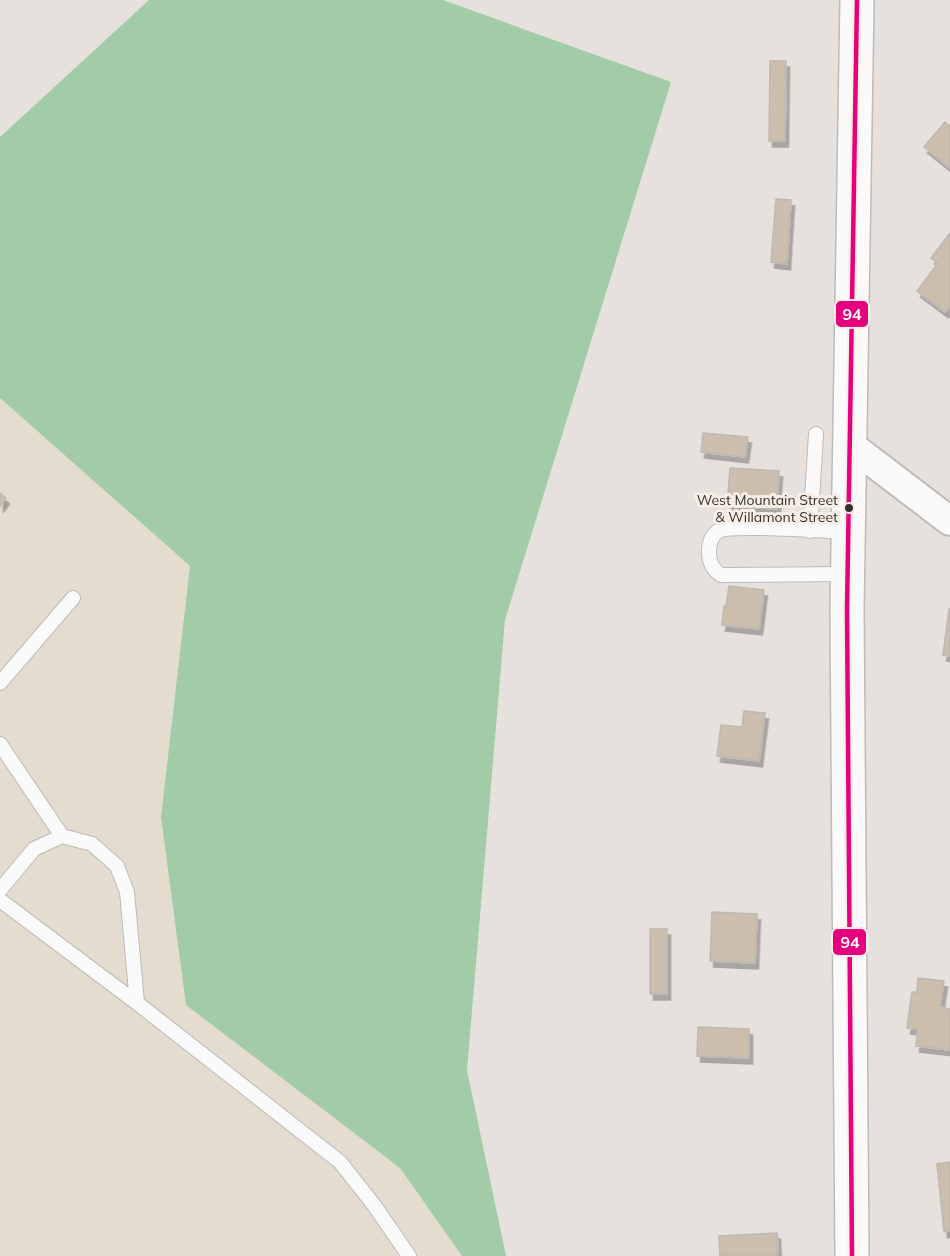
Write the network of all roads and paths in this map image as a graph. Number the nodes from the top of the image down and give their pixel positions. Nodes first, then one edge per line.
1 (857, 0) edge
2 (816, 434) dead end
3 (849, 444) junction
4 (950, 521) edge
5 (810, 531) junction
6 (848, 532) junction
7 (847, 574) junction
8 (73, 597) dead end
9 (0, 683) edge
10 (0, 744) edge
11 (62, 836) junction
12 (0, 890) edge
13 (0, 900) edge
14 (137, 1003) junction
15 (409, 1256) edge
16 (852, 1256) edge

1 - 3 main road
2 - 5 lane
3 - 4 street
3 - 6 main road
5 - 6 lane
5 - 7 lane
6 - 7 main road
7 - 16 main road
8 - 9 lane
10 - 11 lane
11 - 12 lane
11 - 14 lane
13 - 14 lane
14 - 15 lane

